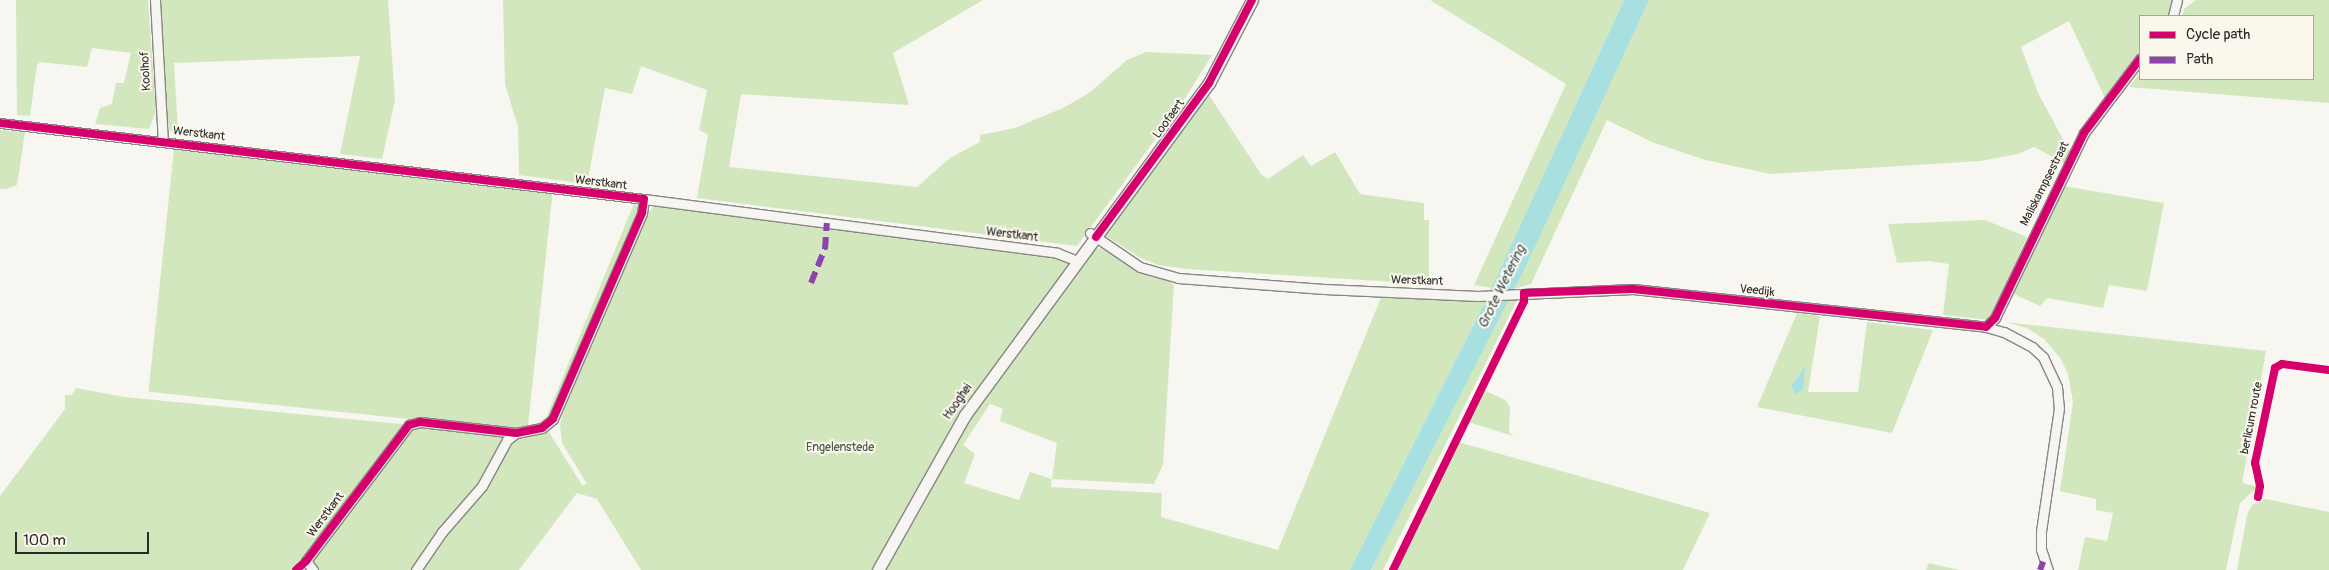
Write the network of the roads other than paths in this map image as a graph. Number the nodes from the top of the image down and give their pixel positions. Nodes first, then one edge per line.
1 (155, 0) edge
2 (1252, 0) edge
3 (2177, 0) edge
4 (2173, 15) edge
5 (2139, 60) edge
6 (0, 123) edge
7 (162, 141) junction
8 (644, 199) junction
9 (1093, 235) junction
10 (1078, 261) junction
11 (1511, 294) joint
12 (1995, 318) junction
13 (1986, 327) junction
14 (2000, 331) junction
15 (516, 433) junction
16 (313, 570) edge
17 (416, 570) edge
18 (878, 570) edge
19 (2048, 570) edge

1 - 7 street, Koolhof
2 - 9 street, Loofaert
3 - 4 street
5 - 12 street, Maliskampsestraat
6 - 7 street, Werstkant
7 - 8 street, Werstkant
8 - 10 street, Werstkant
8 - 15 street, Werstkant
9 - 10 street, Loofaert
9 - 11 street, Werstkant
10 - 18 street, Hooghei
11 - 13 street, Veedijk
12 - 13 street, Maliskampsestraat
12 - 14 street
13 - 14 street, Veedijk
14 - 19 street, Veedijk
15 - 16 street, Werstkant
15 - 17 street

